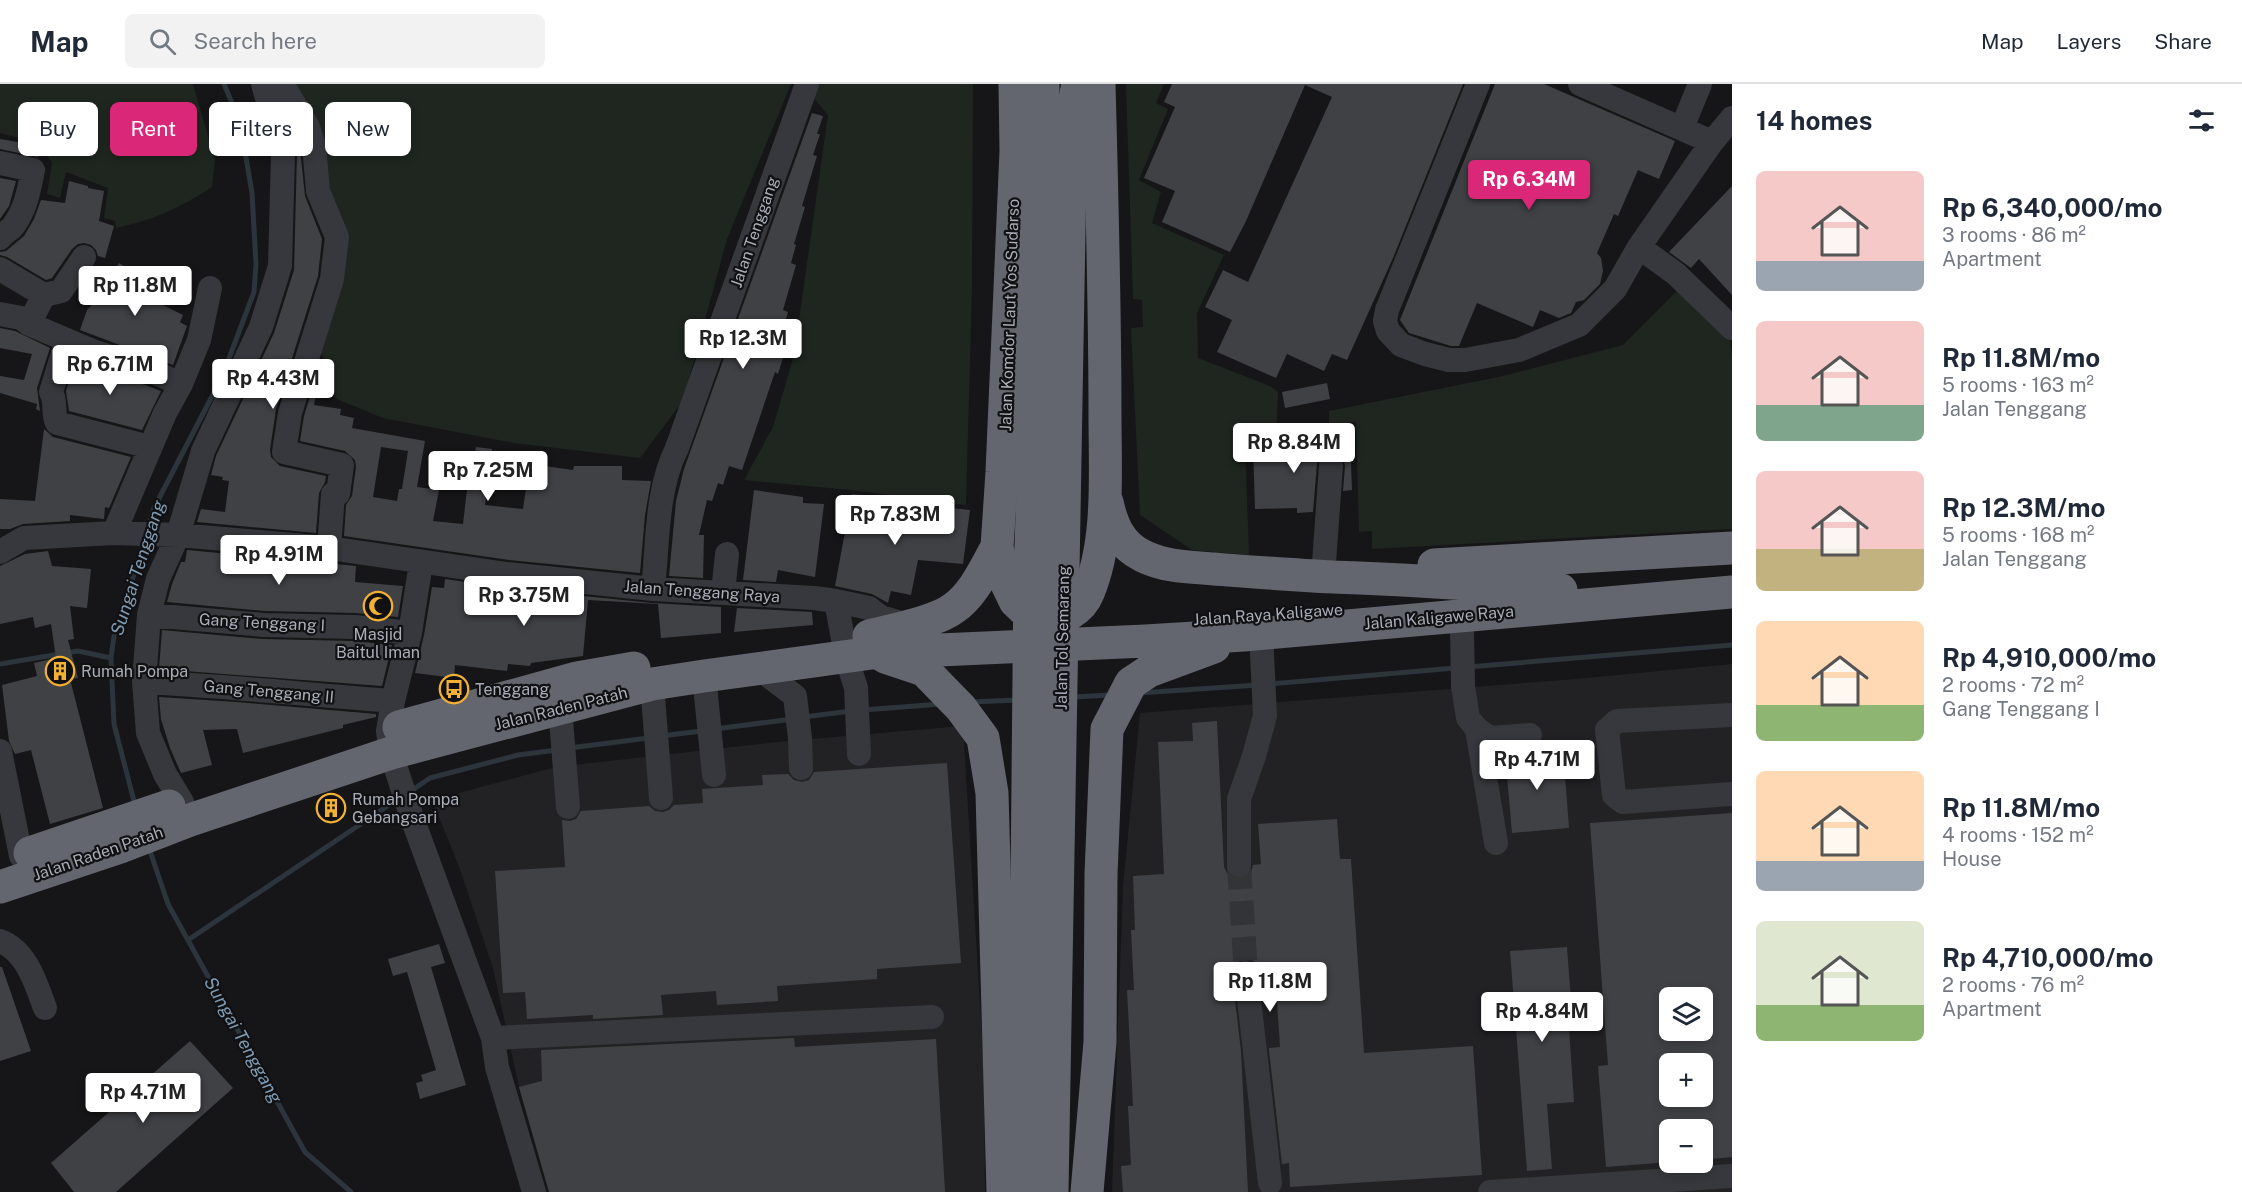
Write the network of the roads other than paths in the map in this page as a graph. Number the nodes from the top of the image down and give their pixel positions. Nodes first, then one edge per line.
1 (263, 84) edge
2 (282, 84) edge
3 (807, 84) edge
4 (1078, 84) edge
5 (1099, 84) edge
6 (1478, 84) edge
7 (1580, 84) edge
8 (1700, 84) edge
9 (1033, 85) edge
10 (1732, 118) edge
11 (1682, 128) junction
12 (1712, 142) junction
13 (0, 164) edge
14 (1, 234) edge
15 (1640, 247) junction
16 (84, 257) dead end
17 (0, 269) edge
18 (210, 288) dead end
19 (44, 295) junction
20 (0, 314) edge
21 (29, 324) junction
22 (1732, 328) edge
23 (67, 340) junction
24 (182, 384) junction
25 (150, 447) junction
26 (1331, 465) dead end
27 (1105, 491) junction
28 (118, 533) junction
29 (176, 535) junction
30 (0, 536) edge
31 (24, 538) junction
32 (997, 547) junction
33 (1732, 548) edge
34 (329, 549) junction
35 (0, 552) edge
36 (727, 554) dead end
37 (421, 563) junction
38 (1732, 575) edge
39 (1328, 577) junction
40 (653, 589) junction
41 (1566, 590) junction
42 (1732, 592) edge
43 (723, 593) junction
44 (836, 601) junction
45 (1732, 606) edge
46 (149, 615) junction
47 (910, 626) junction
48 (1041, 626) junction
49 (410, 633) junction
50 (1462, 634) junction
51 (1263, 638) junction
52 (858, 646) junction
53 (968, 648) junction
54 (1147, 656) junction
55 (758, 668) junction
56 (144, 682) junction
57 (705, 690) junction
58 (653, 695) junction
59 (561, 715) junction
60 (1732, 715) edge
61 (1477, 729) junction
62 (1530, 735) dead end
63 (392, 737) junction
64 (859, 746) dead end
65 (0, 751) edge
66 (801, 768) dead end
67 (714, 775) dead end
68 (1732, 794) edge
69 (660, 798) dead end
70 (568, 807) dead end
71 (184, 808) junction
72 (1496, 843) dead end
73 (1239, 866) tunnel mouth
74 (12, 871) edge
75 (0, 941) edge
76 (1246, 973) tunnel mouth
77 (45, 1008) dead end
78 (932, 1017) dead end
79 (493, 1038) junction
80 (1732, 1176) edge
81 (1270, 1182) dead end
82 (1535, 1191) edge
83 (534, 1192) edge
84 (1003, 1192) edge
85 (1024, 1192) edge
86 (1052, 1192) edge
87 (1087, 1192) edge
88 (1490, 1192) edge

1 - 29 street
2 - 34 street
3 - 40 street, Jalan Tenggang
4 - 86 highway, Jalan Tol Semarang, bridge
5 - 27 highway
6 - 15 street
7 - 11 street
8 - 11 street
9 - 32 highway, Jalan Komdor Laut Yos Sudarso
9 - 85 highway, Jalan Tol Semarang, bridge
10 - 12 street
11 - 12 street
12 - 15 street
13 - 14 street
15 - 22 street
16 - 19 street
17 - 19 street
18 - 24 street
19 - 21 street
20 - 21 street
21 - 23 street
23 - 24 street
23 - 25 street
24 - 25 street
25 - 28 street
26 - 39 street
27 - 39 highway
27 - 48 highway
28 - 29 street, Jalan Tenggang Raya
28 - 31 street
29 - 34 street, Jalan Tenggang Raya
29 - 46 street
30 - 31 street
31 - 35 street
32 - 47 highway
32 - 48 highway
33 - 39 highway
34 - 37 street, Jalan Tenggang Raya
36 - 43 street
37 - 40 street, Jalan Tenggang Raya
37 - 49 street
38 - 41 highway
39 - 41 highway
40 - 43 street, Jalan Tenggang Raya
41 - 48 highway, Jalan Raya Kaligawe
42 - 51 highway, Jalan Kaligawe Raya
43 - 44 street, Jalan Tenggang Raya
44 - 47 street, Jalan Tenggang Raya
44 - 52 street
45 - 50 highway
46 - 49 street, Gang Tenggang I
46 - 56 street
47 - 52 highway
48 - 52 highway, Jalan Raden Patah
48 - 53 highway
48 - 54 highway
49 - 63 street
50 - 51 highway
50 - 61 street
51 - 54 highway, Jalan Kaligawe Raya
51 - 73 street
52 - 53 highway, Jalan Raden Patah
52 - 55 highway, Jalan Raden Patah
52 - 63 highway, Jalan Raden Patah
52 - 64 street
52 - 84 highway
53 - 54 highway, Jalan Raden Patah
54 - 87 highway
55 - 57 highway, Jalan Raden Patah
55 - 66 street
56 - 63 street, Gang Tenggang II
56 - 71 street
57 - 58 highway, Jalan Raden Patah
57 - 67 street
58 - 59 highway, Jalan Raden Patah
58 - 69 street
59 - 63 highway, Jalan Raden Patah
59 - 70 street
60 - 68 street
61 - 62 street
61 - 72 street
63 - 71 highway, Jalan Raden Patah
63 - 79 street
65 - 74 street
71 - 74 highway, Jalan Raden Patah
75 - 77 street
76 - 81 street
78 - 79 street
79 - 83 street
80 - 82 street
82 - 88 street

